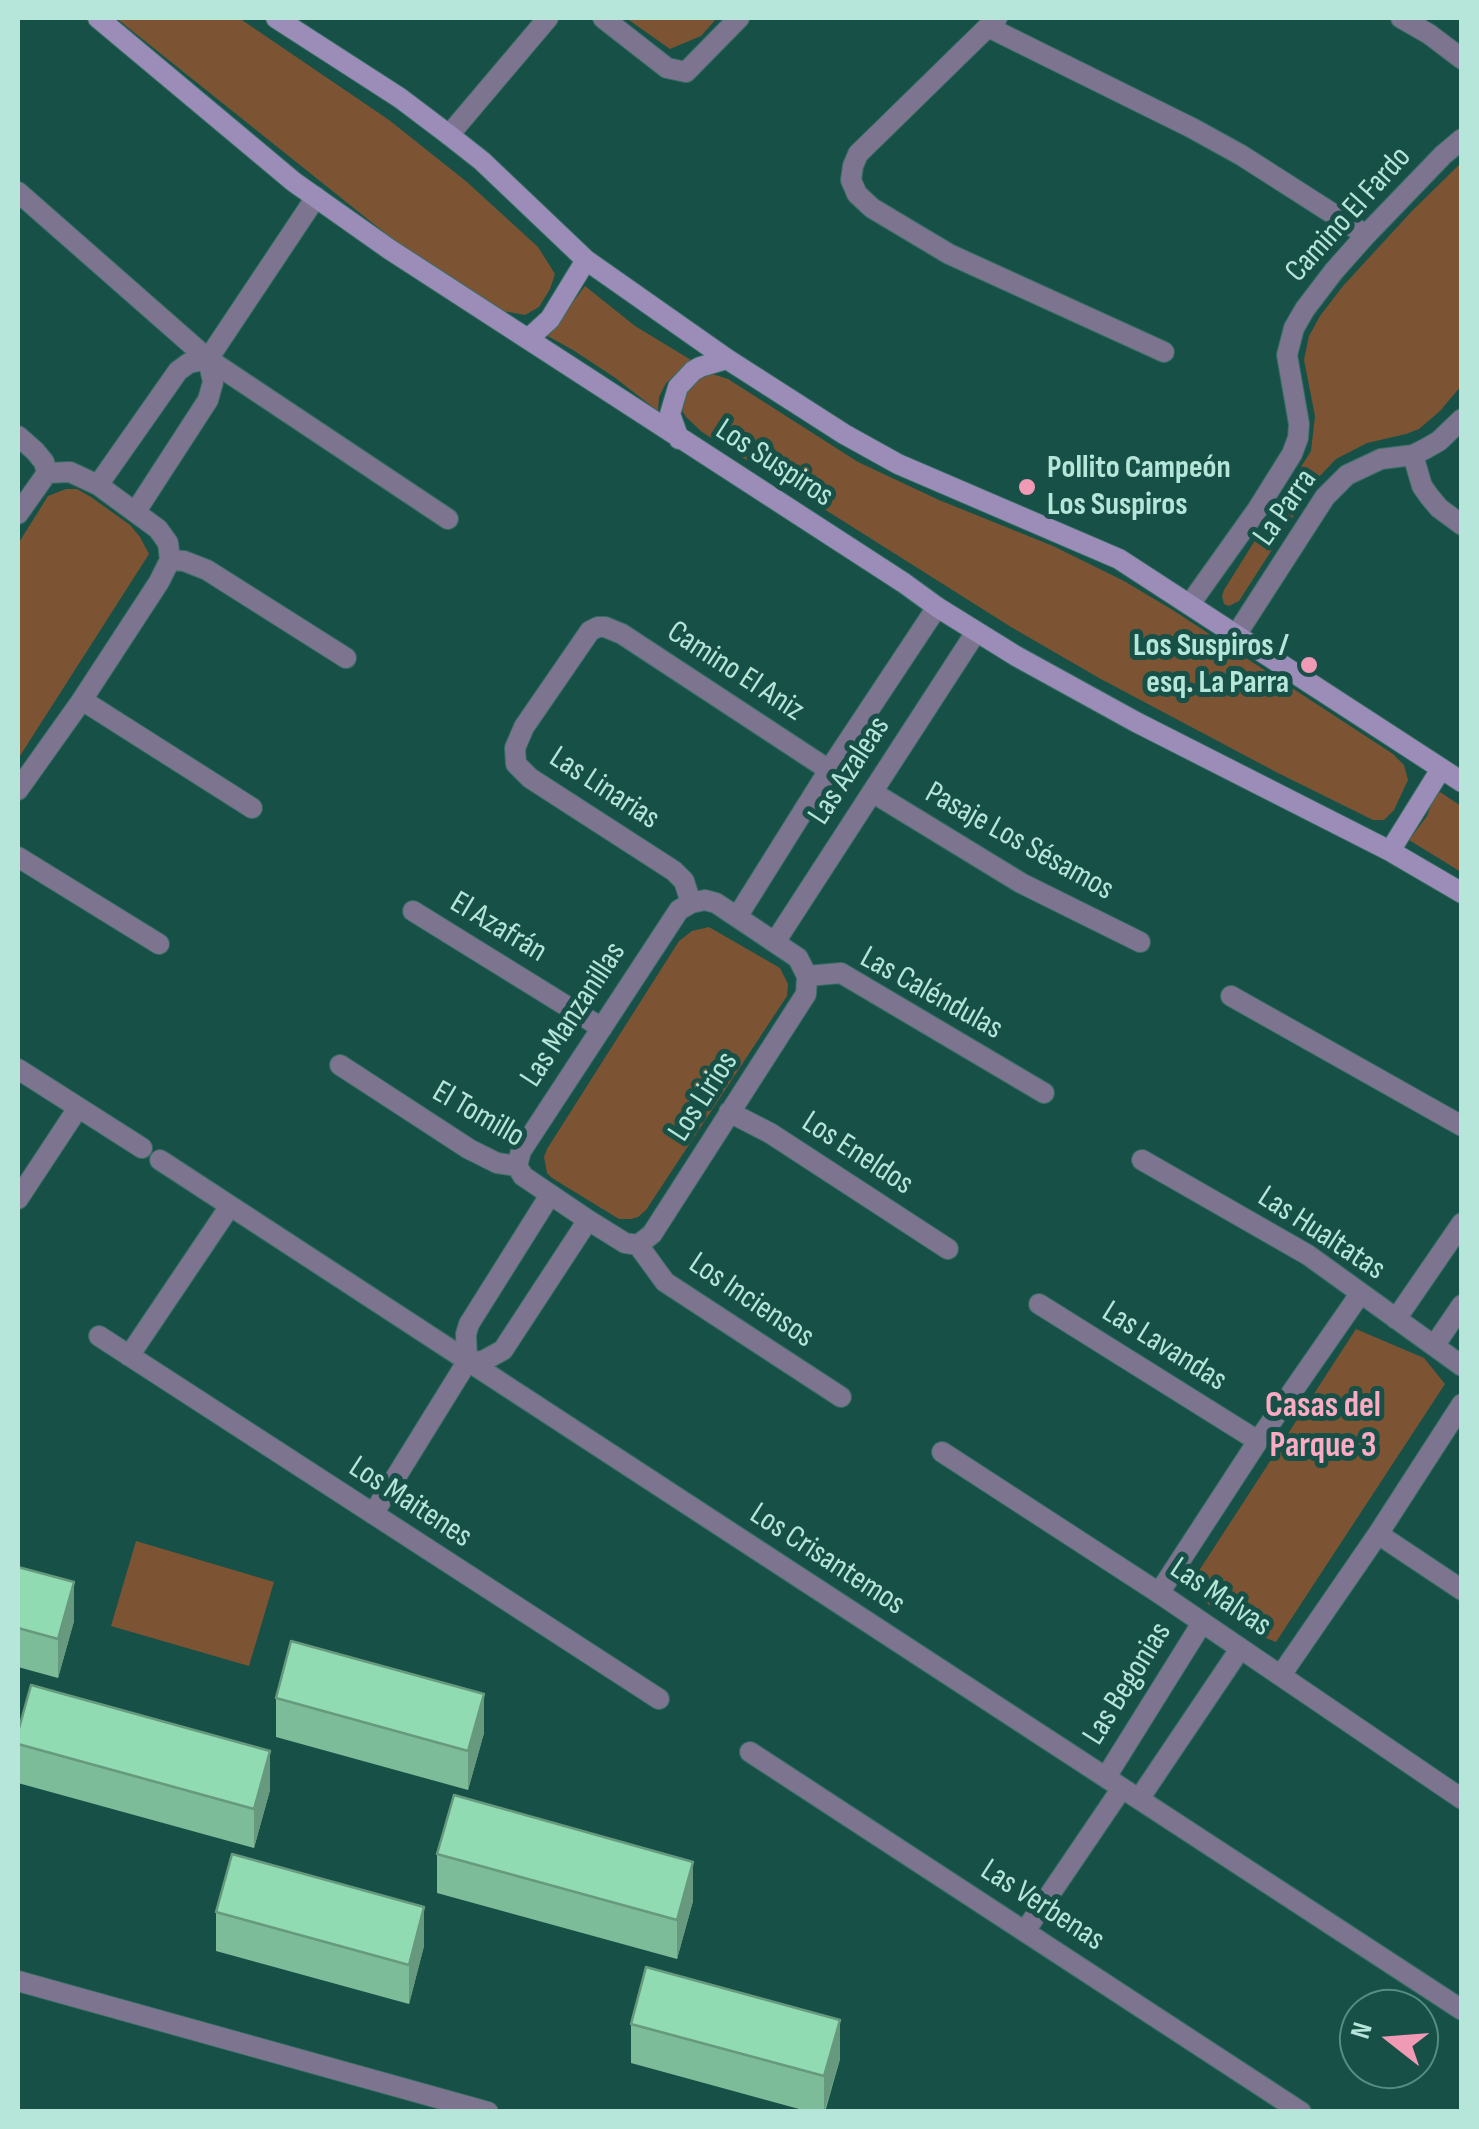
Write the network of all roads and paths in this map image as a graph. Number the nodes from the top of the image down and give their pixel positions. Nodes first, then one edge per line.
1 (98, 18) edge
2 (276, 18) edge
3 (548, 18) edge
4 (603, 18) edge
5 (740, 18) edge
6 (1401, 18) edge
7 (992, 22) edge
8 (1462, 59) edge
9 (449, 134) junction
10 (1462, 139) edge
11 (18, 192) edge
12 (316, 196) junction
13 (1366, 235) junction
14 (586, 260) junction
15 (528, 340) junction
16 (1164, 352) dead end
17 (208, 359) junction
18 (727, 359) junction
19 (1462, 419) edge
20 (18, 436) edge
21 (679, 439) junction
22 (1413, 454) junction
23 (47, 474) junction
24 (98, 485) junction
25 (136, 512) junction
26 (18, 514) edge
27 (448, 519) dead end
28 (1462, 525) edge
29 (170, 560) junction
30 (1190, 604) junction
31 (936, 607) junction
32 (605, 627) joint
33 (976, 632) junction
34 (1236, 635) junction
35 (346, 658) dead end
36 (82, 700) junction
37 (1441, 769) junction
38 (829, 770) junction
39 (1462, 782) edge
40 (18, 790) edge
41 (872, 792) junction
42 (252, 808) dead end
43 (1390, 851) junction
44 (18, 857) edge
45 (1462, 892) edge
46 (690, 903) junction
47 (413, 911) dead end
48 (738, 917) junction
49 (775, 942) junction
50 (1140, 942) dead end
51 (159, 944) dead end
52 (807, 976) junction
53 (1232, 996) dead end
54 (602, 1028) junction
55 (340, 1065) dead end
56 (18, 1068) edge
57 (1044, 1093) dead end
58 (78, 1108) junction
59 (729, 1112) junction
60 (1462, 1126) edge
61 (142, 1148) dead end
62 (160, 1160) dead end
63 (1142, 1160) dead end
64 (517, 1166) junction
65 (550, 1194) junction
66 (18, 1199) edge
67 (230, 1206) junction
68 (588, 1220) junction
69 (1462, 1223) edge
70 (638, 1245) junction
71 (948, 1250) dead end
72 (1360, 1294) junction
73 (1039, 1304) dead end
74 (1462, 1305) edge
75 (1396, 1319) junction
76 (99, 1336) dead end
77 (1434, 1346) junction
78 (129, 1356) junction
79 (467, 1362) junction
80 (1462, 1366) edge
81 (841, 1397) dead end
82 (1462, 1404) edge
83 (1258, 1441) junction
84 (942, 1452) dead end
85 (373, 1514) junction
86 (1378, 1534) junction
87 (1462, 1590) edge
88 (1159, 1593) junction
89 (1202, 1623) junction
90 (1240, 1649) junction
91 (1281, 1675) junction
92 (659, 1699) dead end
93 (750, 1752) dead end
94 (1122, 1788) junction
95 (1462, 1799) edge
96 (1026, 1931) junction
97 (18, 1981) edge
98 (1462, 2010) edge
99 (488, 2112) edge
100 (1301, 2112) edge

1 - 12 street, Los Suspiros
2 - 9 street, Los Suspiros
3 - 9 street
4 - 5 street
6 - 8 street
7 - 13 street
7 - 16 street
9 - 14 street, Los Suspiros
10 - 13 street, Camino El Fardo
11 - 17 street
12 - 15 street, Los Suspiros
12 - 17 street
13 - 30 street, Camino El Fardo
14 - 15 street
14 - 18 street, Los Suspiros
15 - 21 street, Los Suspiros
17 - 24 street
17 - 25 street
17 - 27 street
18 - 21 street
18 - 30 street, Los Suspiros
19 - 22 street, La Parra
20 - 23 street
21 - 31 street, Los Suspiros
22 - 28 street
22 - 34 street, La Parra
23 - 24 street
23 - 26 street
24 - 25 street
25 - 29 street
29 - 35 street
29 - 36 street
30 - 34 street, Los Suspiros
31 - 33 street, Los Suspiros
31 - 38 street, Las Azaleas
32 - 38 street, Camino El Aniz
32 - 46 street, Las Linarias
33 - 41 street, Las Azaleas
33 - 43 street, Los Suspiros
34 - 37 street, Los Suspiros
36 - 40 street
36 - 42 street
37 - 39 street, Los Suspiros
37 - 43 street
38 - 48 street, Las Azaleas
41 - 49 street, Las Azaleas
41 - 50 street, Pasaje Los Sésamos
43 - 45 street, Los Suspiros
44 - 51 street
46 - 48 street, Las Caléndulas
46 - 54 street, Las Manzanillas
47 - 54 street, El Azafrán
48 - 49 street, Las Caléndulas
49 - 52 street, Las Caléndulas
52 - 57 street, Las Caléndulas
52 - 59 street, Los Lirios
53 - 60 street
54 - 64 street, Las Manzanillas
55 - 64 street, El Tomillo
56 - 58 street
58 - 61 street
58 - 66 street
59 - 70 street, Los Lirios
59 - 71 street, Los Eneldos
62 - 67 street, Los Crisantemos
63 - 72 street, Las Hualtatas
64 - 65 street, El Tomillo
65 - 68 street, El Tomillo
65 - 79 street
67 - 78 street
67 - 79 street, Los Crisantemos
68 - 70 street, El Tomillo
68 - 79 street
69 - 75 street
70 - 81 street, Los Inciensos
72 - 75 street, Las Hualtatas
72 - 83 street
73 - 83 street, Las Lavandas
74 - 77 street
75 - 77 street, Las Hualtatas
76 - 78 street, Los Maitenes
77 - 80 street, Las Hualtatas
78 - 85 street, Los Maitenes
79 - 85 street
79 - 94 street, Los Crisantemos
82 - 86 street
83 - 88 street
84 - 88 street, Las Malvas
85 - 92 street, Los Maitenes
86 - 87 street
86 - 91 street
88 - 89 street, Las Malvas
89 - 90 street, Las Malvas
89 - 94 street, Las Begonias
90 - 91 street, Las Malvas
90 - 94 street, Las Begonias
91 - 95 street, Las Malvas
93 - 96 street, Las Verbenas
94 - 96 street, Las Begonias
94 - 98 street, Los Crisantemos
96 - 100 street, Las Verbenas
97 - 99 street

